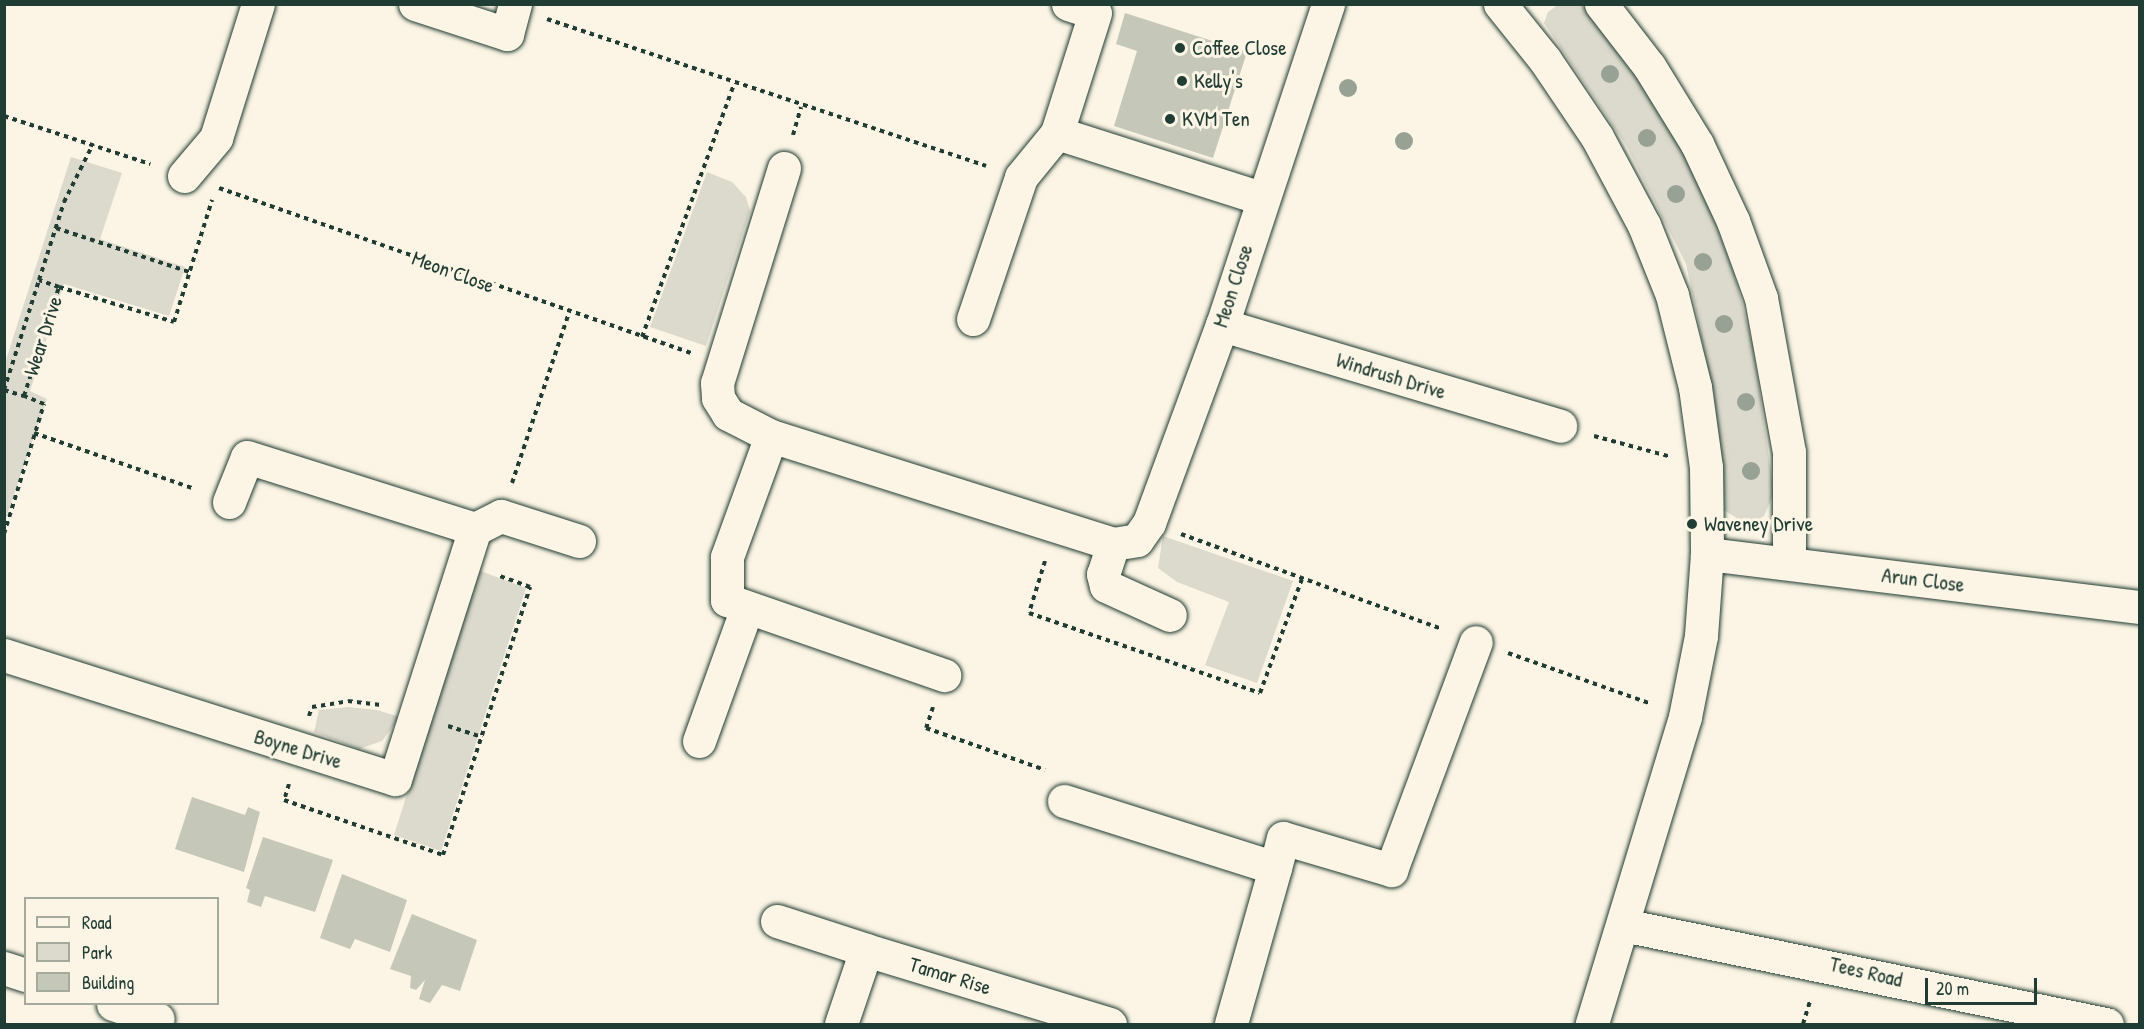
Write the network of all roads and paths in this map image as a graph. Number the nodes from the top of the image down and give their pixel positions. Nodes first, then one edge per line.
1 (258, 4) edge
2 (415, 4) edge
3 (1068, 4) edge
4 (1328, 4) edge
5 (1601, 4) edge
6 (515, 6) edge
7 (1516, 10) edge
8 (734, 84) junction
9 (4, 116) edge
10 (1057, 133) junction
11 (93, 144) junction
12 (784, 168) dead end
13 (184, 176) joint
14 (1021, 177) junction
15 (1261, 198) junction
16 (56, 228) junction
17 (189, 272) junction
18 (39, 280) junction
19 (59, 286) junction
20 (569, 313) junction
21 (973, 320) dead end
22 (1222, 325) junction
23 (642, 337) junction
24 (723, 364) junction
25 (5, 390) edge
26 (24, 396) junction
27 (1560, 426) joint
28 (34, 433) junction
29 (771, 436) junction
30 (1706, 467) junction
31 (230, 502) joint
32 (488, 523) junction
33 (1149, 523) junction
34 (4, 534) edge
35 (579, 541) dead end
36 (1113, 544) junction
37 (1707, 555) junction
38 (1789, 563) junction
39 (2139, 607) edge
40 (747, 608) junction
41 (1170, 615) dead end
42 (1476, 642) junction
43 (4, 655) edge
44 (944, 675) joint
45 (1685, 717) junction
46 (699, 741) dead end
47 (1064, 801) joint
48 (1275, 868) junction
49 (777, 921) dead end
50 (1623, 925) junction
51 (866, 950) junction
52 (4, 968) edge
53 (24, 974) edge
54 (116, 1005) edge
55 (158, 1018) dead end
56 (841, 1024) edge
57 (1110, 1024) edge
58 (1232, 1024) edge
59 (1592, 1024) edge
60 (2107, 1024) edge

1 - 13 street
2 - 6 street
3 - 10 street
4 - 15 street, Meon Close
5 - 38 street
6 - 8 path
7 - 30 street
8 - 14 path
8 - 23 path
9 - 11 path
10 - 14 street
10 - 15 street
11 - 13 path
11 - 16 path, Wear Drive
12 - 24 street
14 - 21 street
15 - 22 street, Meon Close
16 - 17 path
16 - 18 path, Wear Drive
17 - 19 path
17 - 20 path, Meon Close
18 - 19 path, Wear Drive
18 - 25 path
19 - 26 path, Wear Drive
20 - 23 path, Meon Close
20 - 32 path
22 - 27 street, Windrush Drive
22 - 33 street, Meon Close
23 - 24 path, Meon Close
24 - 29 street
25 - 26 path
26 - 28 path, Wear Drive
27 - 30 path
28 - 31 path
28 - 34 path, Wear Drive
29 - 36 street
29 - 40 street
30 - 37 street
31 - 32 street
32 - 35 street
32 - 43 street, Boyne Drive
33 - 36 street, Meon Close
33 - 42 path
36 - 41 street
37 - 38 street, Arun Close
37 - 45 street
38 - 39 street, Arun Close
40 - 44 street
40 - 46 street
42 - 45 path
42 - 48 street
44 - 47 path
45 - 50 street
47 - 48 street
48 - 58 street
49 - 51 street, Tamar Rise
50 - 59 street
50 - 60 street, Tees Road
51 - 56 street
51 - 57 street, Tamar Rise
52 - 53 street
54 - 55 street

